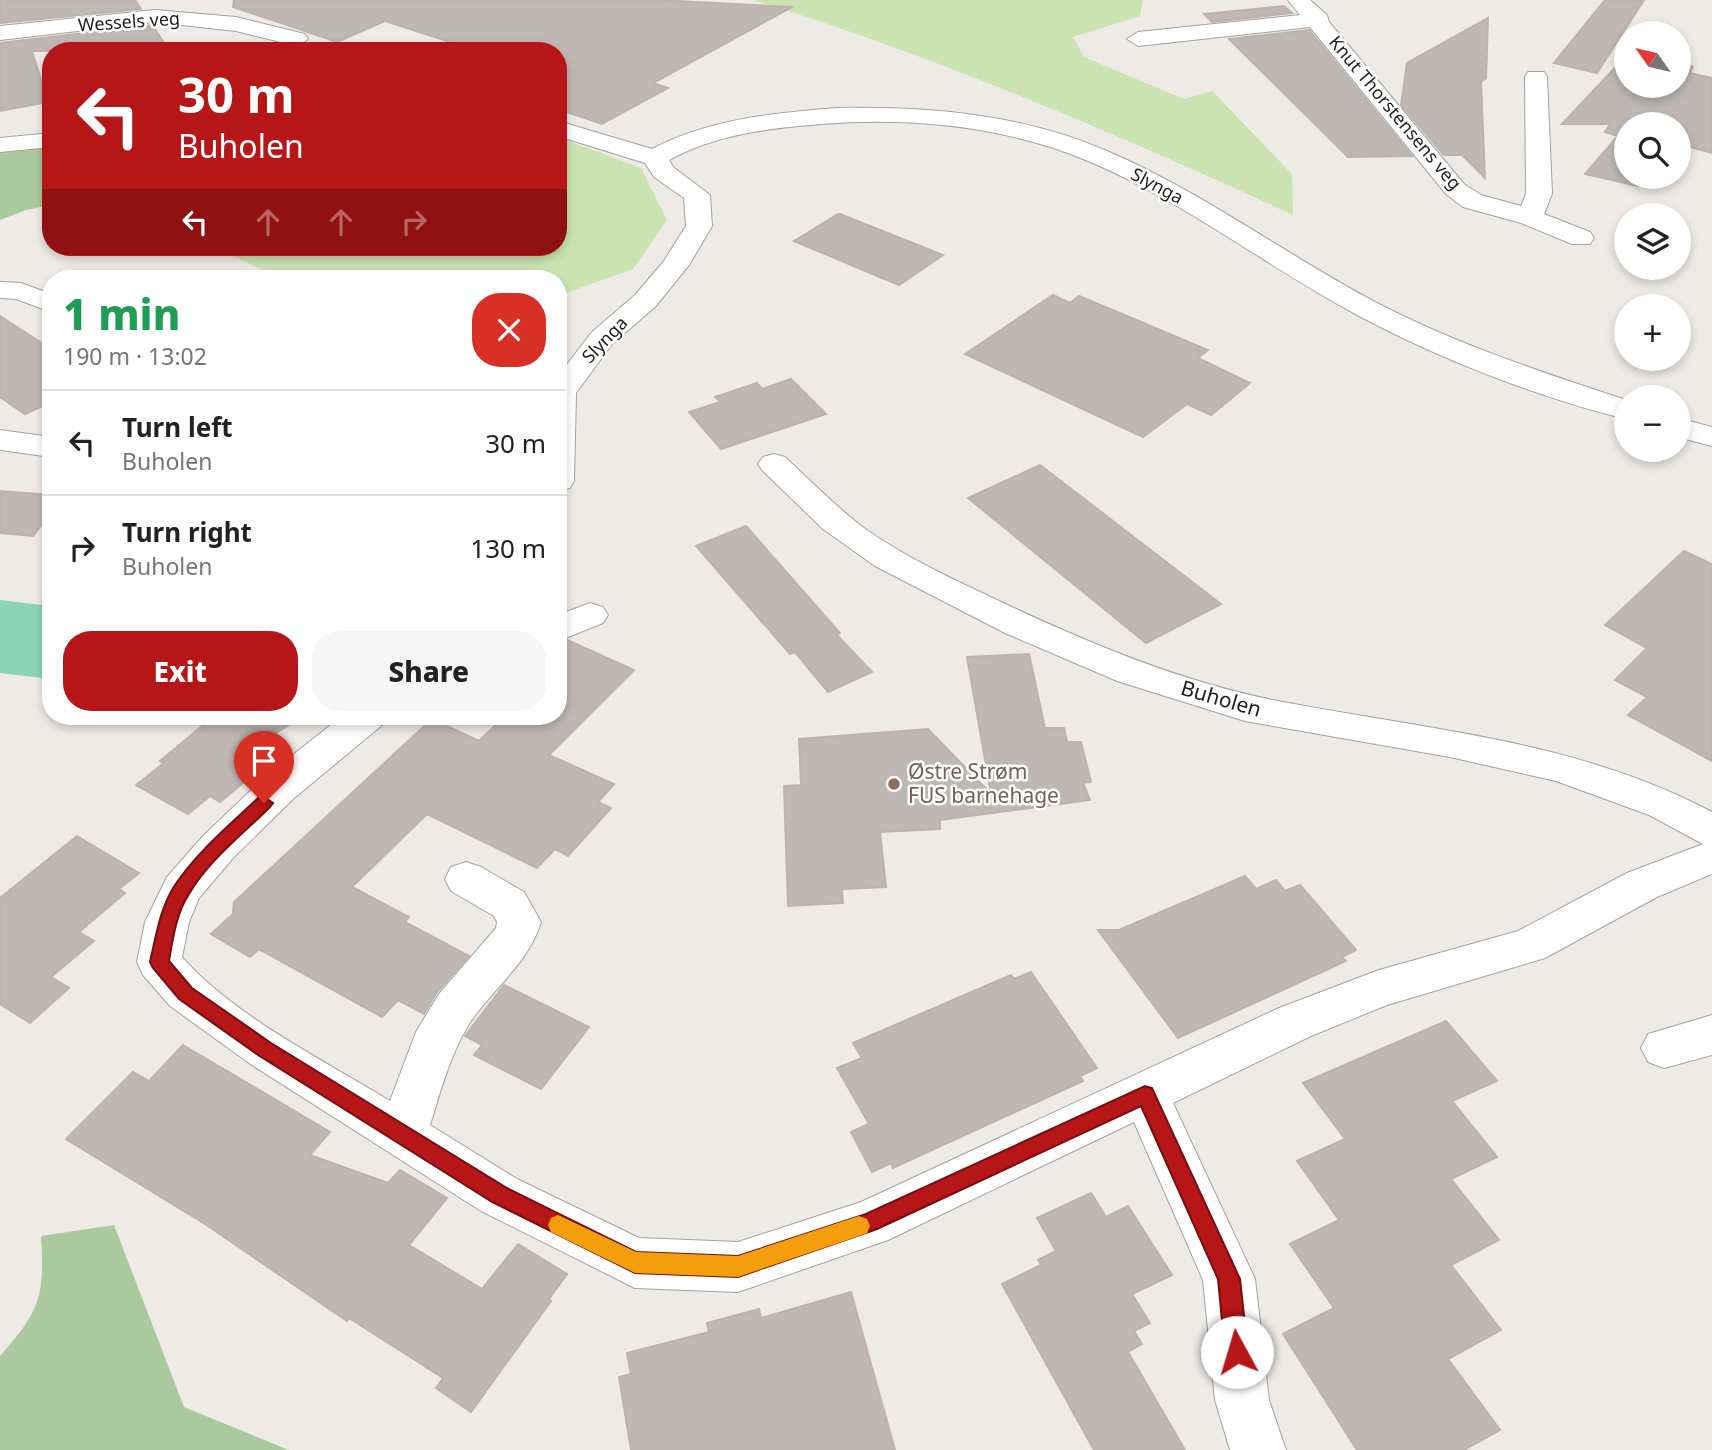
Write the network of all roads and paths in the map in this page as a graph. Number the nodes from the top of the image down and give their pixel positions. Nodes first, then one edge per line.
1 (176, 0) edge
2 (1299, 0) edge
3 (155, 16) junction
4 (1319, 20) junction
5 (0, 33) edge
6 (297, 39) dead end
7 (1138, 39) dead end
8 (1536, 77) dead end
9 (567, 131) edge
10 (42, 141) edge
11 (0, 145) edge
12 (655, 158) junction
13 (1530, 217) junction
14 (1581, 238) dead end
15 (0, 290) edge
16 (42, 300) edge
17 (567, 383) edge
18 (1614, 406) edge
19 (1691, 431) edge
20 (1712, 438) edge
21 (0, 440) edge
22 (42, 446) edge
23 (774, 464) dead end
24 (356, 725) edge
25 (1712, 831) edge
26 (1712, 857) edge
27 (466, 878) dead end
28 (1712, 1035) edge
29 (1664, 1048) dead end
30 (1145, 1094) junction
31 (402, 1136) junction
32 (1258, 1450) edge

1 - 3 street
2 - 4 street, Knut Thorstensens veg
3 - 5 street, Wessels veg
3 - 6 street, Wessels veg
4 - 7 street
4 - 13 street, Knut Thorstensens veg
8 - 13 street
9 - 12 street, Slynga
10 - 11 street
12 - 17 street, Slynga
12 - 18 street, Slynga
13 - 14 street, Knut Thorstensens veg
15 - 16 street
19 - 20 street
21 - 22 street
23 - 25 street, Buholen
24 - 31 street
26 - 30 street
27 - 31 street
28 - 29 street
30 - 31 street
30 - 32 street

